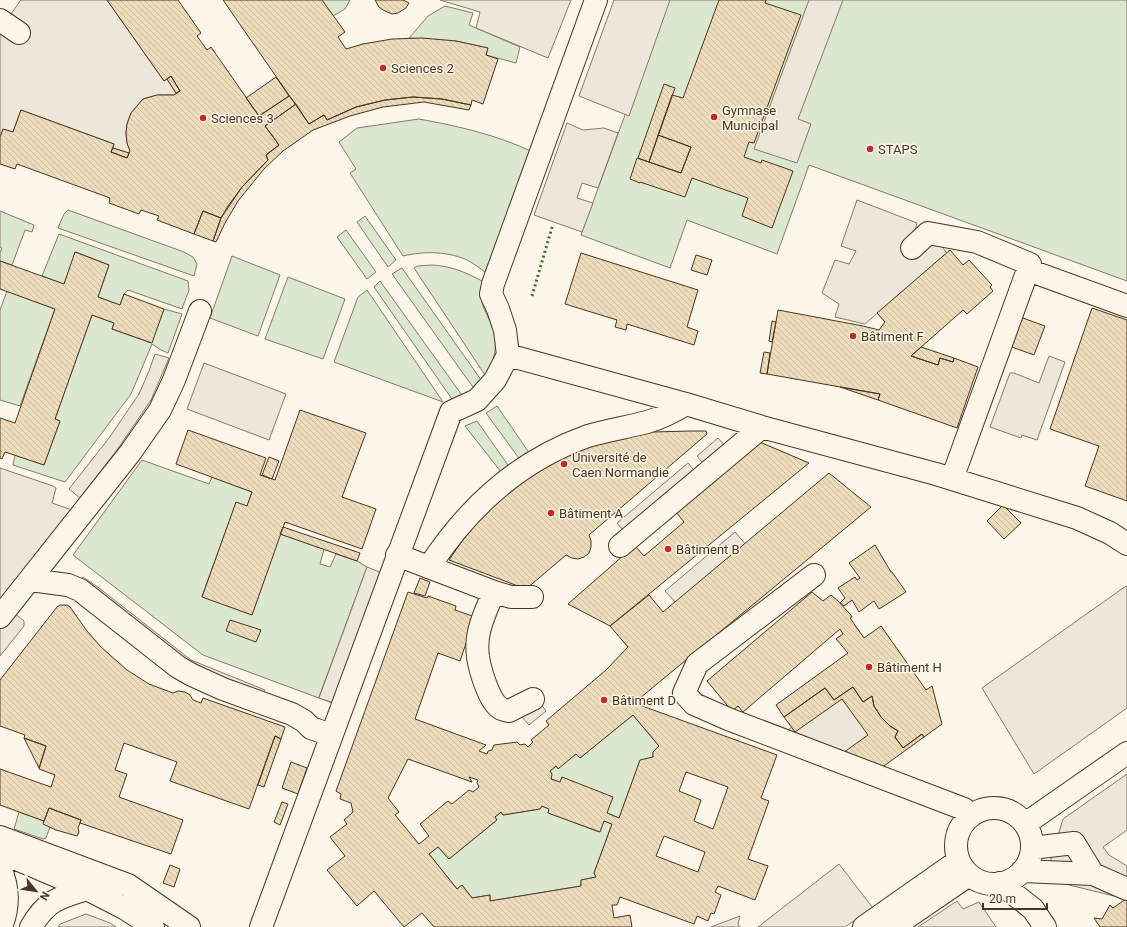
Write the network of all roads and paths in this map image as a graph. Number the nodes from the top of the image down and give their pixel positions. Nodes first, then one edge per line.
1 (596, 0) edge
2 (0, 20) edge
3 (19, 33) dead end
4 (912, 248) dead end
5 (1028, 270) junction
6 (1127, 306) edge
7 (200, 311) dead end
8 (508, 354) junction
9 (686, 404) junction
10 (762, 427) junction
11 (952, 479) junction
12 (1127, 544) edge
13 (620, 546) dead end
14 (397, 556) junction
15 (429, 567) junction
16 (814, 575) dead end
17 (32, 577) junction
18 (494, 592) junction
19 (532, 597) dead end
20 (0, 617) edge
21 (533, 699) dead end
22 (331, 735) junction
23 (1127, 753) edge
24 (966, 820) junction
25 (1025, 824) junction
26 (0, 837) edge
27 (1032, 848) junction
28 (0, 855) edge
29 (0, 868) edge
30 (964, 868) junction
31 (1022, 871) junction
32 (1093, 874) junction
33 (1000, 883) junction
34 (87, 889) junction
35 (1127, 889) edge
36 (1, 927) edge
37 (31, 927) edge
38 (153, 927) edge
39 (189, 927) edge
40 (261, 927) edge
41 (864, 927) edge
42 (893, 927) edge
43 (1045, 927) edge

1 - 8 street
2 - 3 street
4 - 5 street
5 - 6 street
5 - 11 street
7 - 17 street
8 - 9 street
8 - 14 street
9 - 10 street
9 - 15 street
10 - 11 street
10 - 13 street
11 - 12 street
14 - 15 street
14 - 22 street
15 - 18 street
16 - 24 street
17 - 20 street
17 - 22 street
18 - 19 street
18 - 21 street
22 - 40 street
23 - 25 street
24 - 25 street
24 - 30 street
25 - 27 street
26 - 39 street
27 - 31 street
27 - 32 street
28 - 34 street
29 - 36 street
30 - 33 street
30 - 41 street
30 - 42 street
31 - 32 street
31 - 33 street
32 - 35 street
33 - 43 street
34 - 37 street
34 - 38 street

